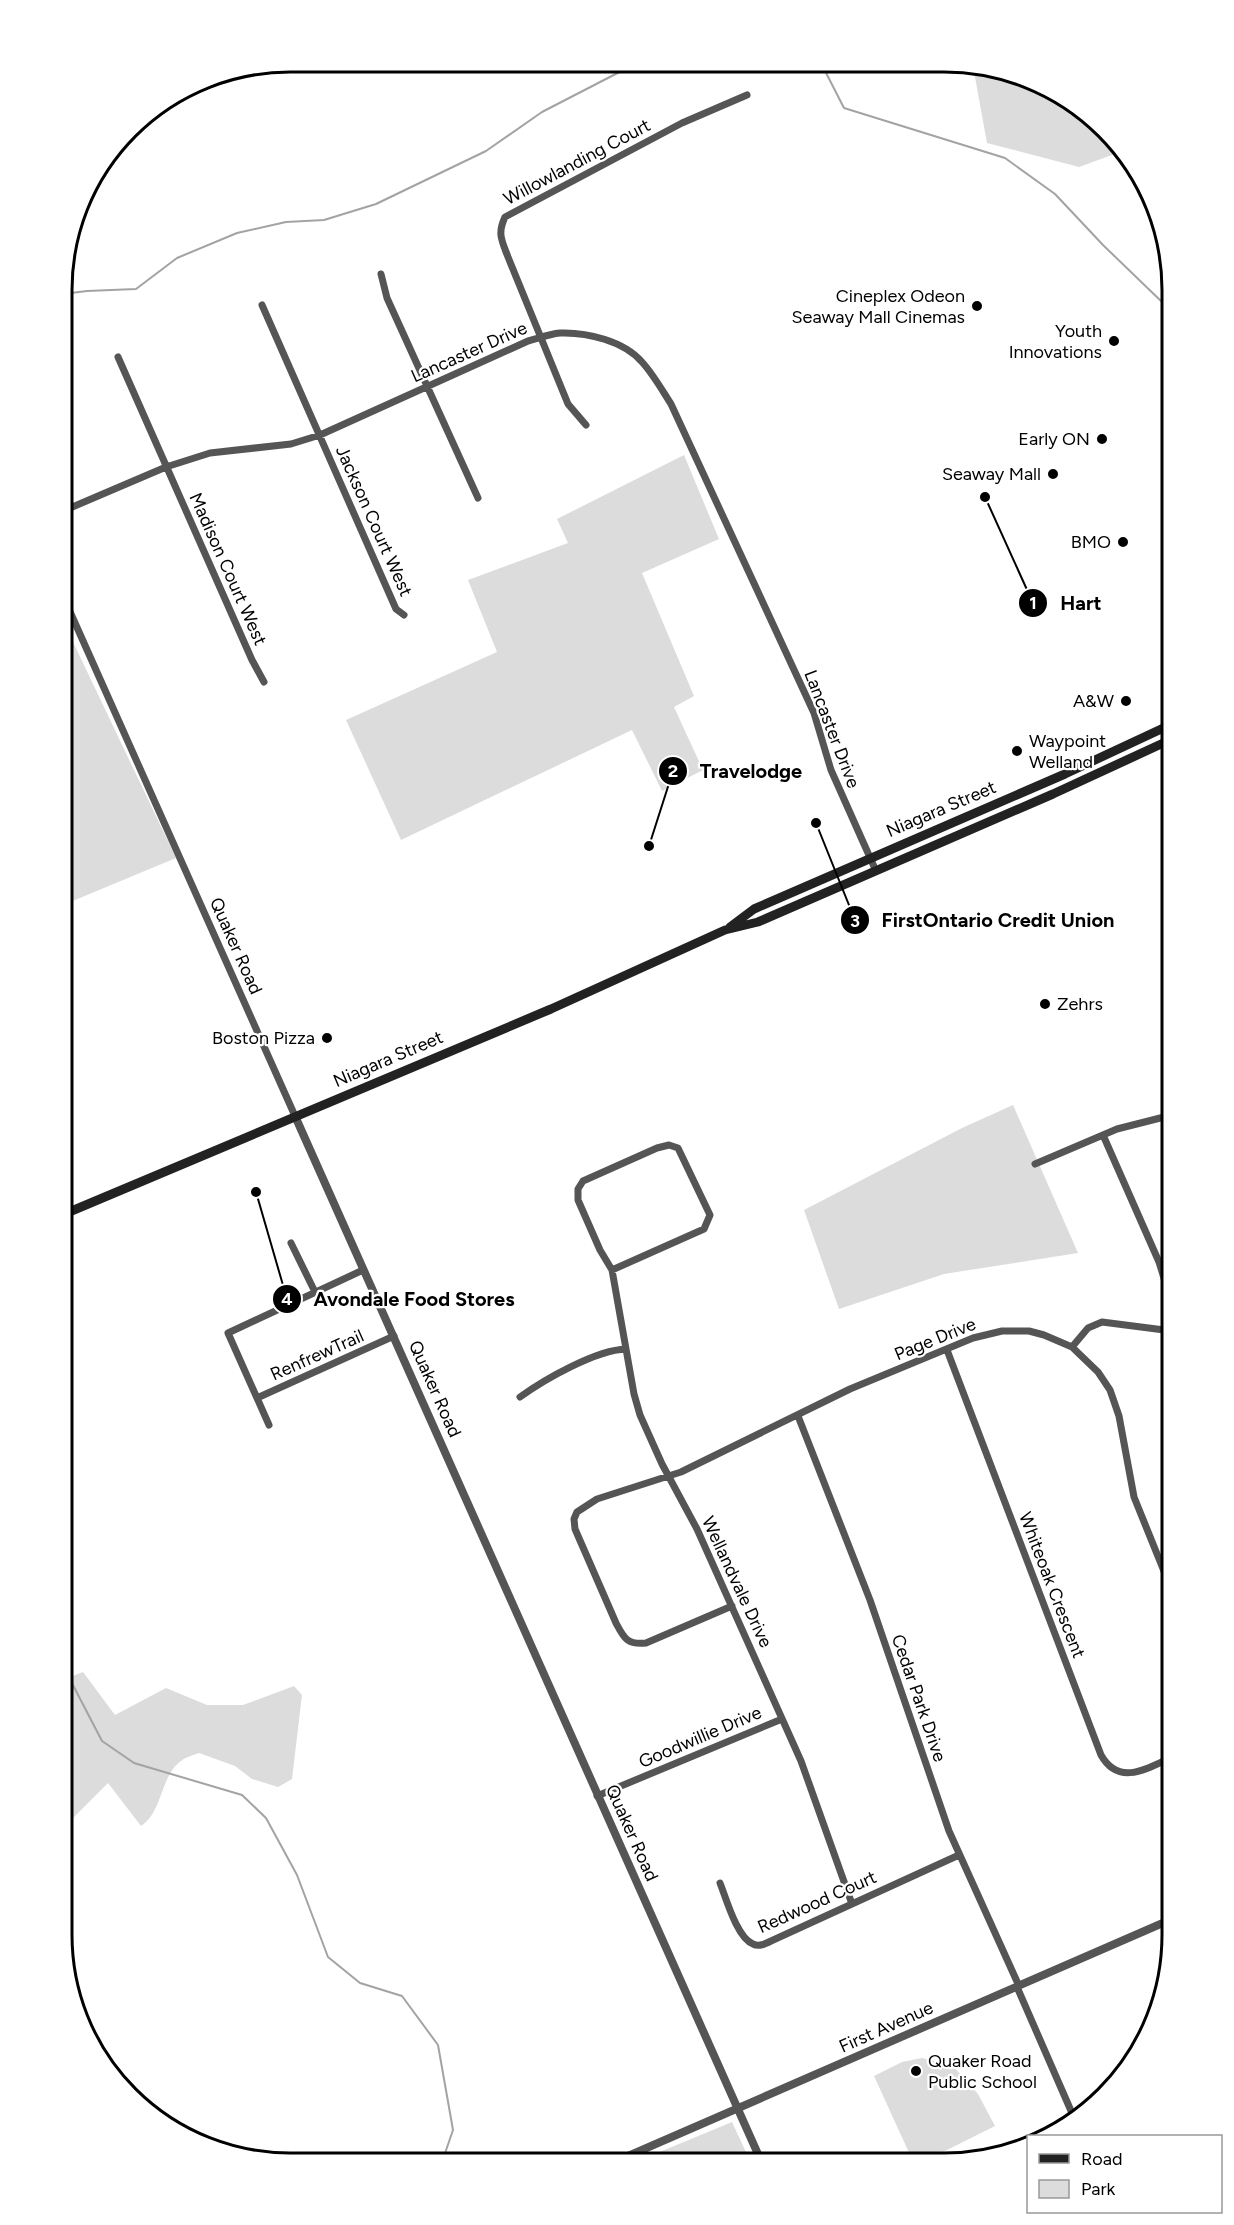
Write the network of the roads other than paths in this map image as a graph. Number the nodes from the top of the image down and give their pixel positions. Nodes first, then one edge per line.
1 (747, 95) dead end
2 (381, 274) dead end
3 (262, 305) dead end
4 (541, 337) junction
5 (118, 357) dead end
6 (428, 387) junction
7 (586, 424) dead end
8 (320, 435) junction
9 (166, 467) junction
10 (478, 498) dead end
11 (72, 508) edge
12 (404, 615) dead end
13 (72, 616) edge
14 (264, 682) dead end
15 (1162, 729) edge
16 (1162, 744) edge
17 (870, 857) junction
18 (876, 871) junction
19 (726, 930) junction
20 (295, 1116) junction
21 (1162, 1118) edge
22 (1103, 1135) junction
23 (1035, 1164) dead end
24 (72, 1211) edge
25 (291, 1243) dead end
26 (363, 1270) junction
27 (612, 1270) junction
28 (1162, 1270) edge
29 (315, 1292) junction
30 (1162, 1329) edge
31 (394, 1336) junction
32 (1072, 1347) junction
33 (626, 1349) junction
34 (946, 1350) junction
35 (520, 1397) dead end
36 (257, 1398) junction
37 (798, 1416) junction
38 (270, 1425) dead end
39 (668, 1476) junction
40 (1162, 1566) edge
41 (732, 1606) junction
42 (782, 1719) junction
43 (1162, 1761) edge
44 (597, 1796) junction
45 (959, 1855) junction
46 (720, 1883) dead end
47 (852, 1904) junction
48 (1162, 1923) edge
49 (1018, 1987) junction
50 (738, 2108) junction
51 (1071, 2112) edge
52 (635, 2153) edge
53 (758, 2153) edge

1 - 4 street, Willowlanding Court
2 - 6 street
3 - 8 street, Jackson Court West
4 - 6 street, Lancaster Drive
4 - 7 street, Willowlanding Court
4 - 17 street, Lancaster Drive
5 - 9 street, Madison Court West
6 - 8 street, Lancaster Drive
6 - 10 street
8 - 9 street, Lancaster Drive
8 - 12 street, Jackson Court West
9 - 11 street, Lancaster Drive
9 - 14 street, Madison Court West
13 - 20 street, Quaker Road
15 - 17 main road, Niagara Street
16 - 18 main road, Niagara Street
17 - 18 street, Lancaster Drive
17 - 19 main road, Niagara Street
18 - 19 main road, Niagara Street
19 - 20 main road, Niagara Street
20 - 24 main road, Niagara Street
20 - 26 street, Quaker Road
21 - 22 street
22 - 23 street
22 - 28 street
25 - 29 street
26 - 29 street, RenfrewTrail
26 - 31 street, Quaker Road
27 - 27 street, Wellandvale Drive
27 - 33 street, Wellandvale Drive
29 - 36 street, RenfrewTrail
30 - 32 street
31 - 36 street, RenfrewTrail
31 - 44 street, Quaker Road
32 - 34 street, Page Drive
32 - 40 street, Page Drive
33 - 35 street
33 - 39 street, Wellandvale Drive
34 - 37 street, Page Drive
34 - 43 street, Whiteoak Crescent
36 - 38 street
37 - 39 street, Page Drive
37 - 45 street, Cedar Park Drive
39 - 41 street, Wellandvale Drive
39 - 41 street, Page Drive
41 - 42 street, Wellandvale Drive
42 - 44 street, Goodwillie Drive
42 - 47 street, Wellandvale Drive
44 - 50 street, Quaker Road
45 - 47 street, Redwood Court
45 - 49 street, Cedar Park Drive
46 - 47 street, Redwood Court
48 - 49 street, First Avenue
49 - 50 street, First Avenue
49 - 51 street, Cedar Park Drive
50 - 52 street, First Avenue
50 - 53 street, Quaker Road

